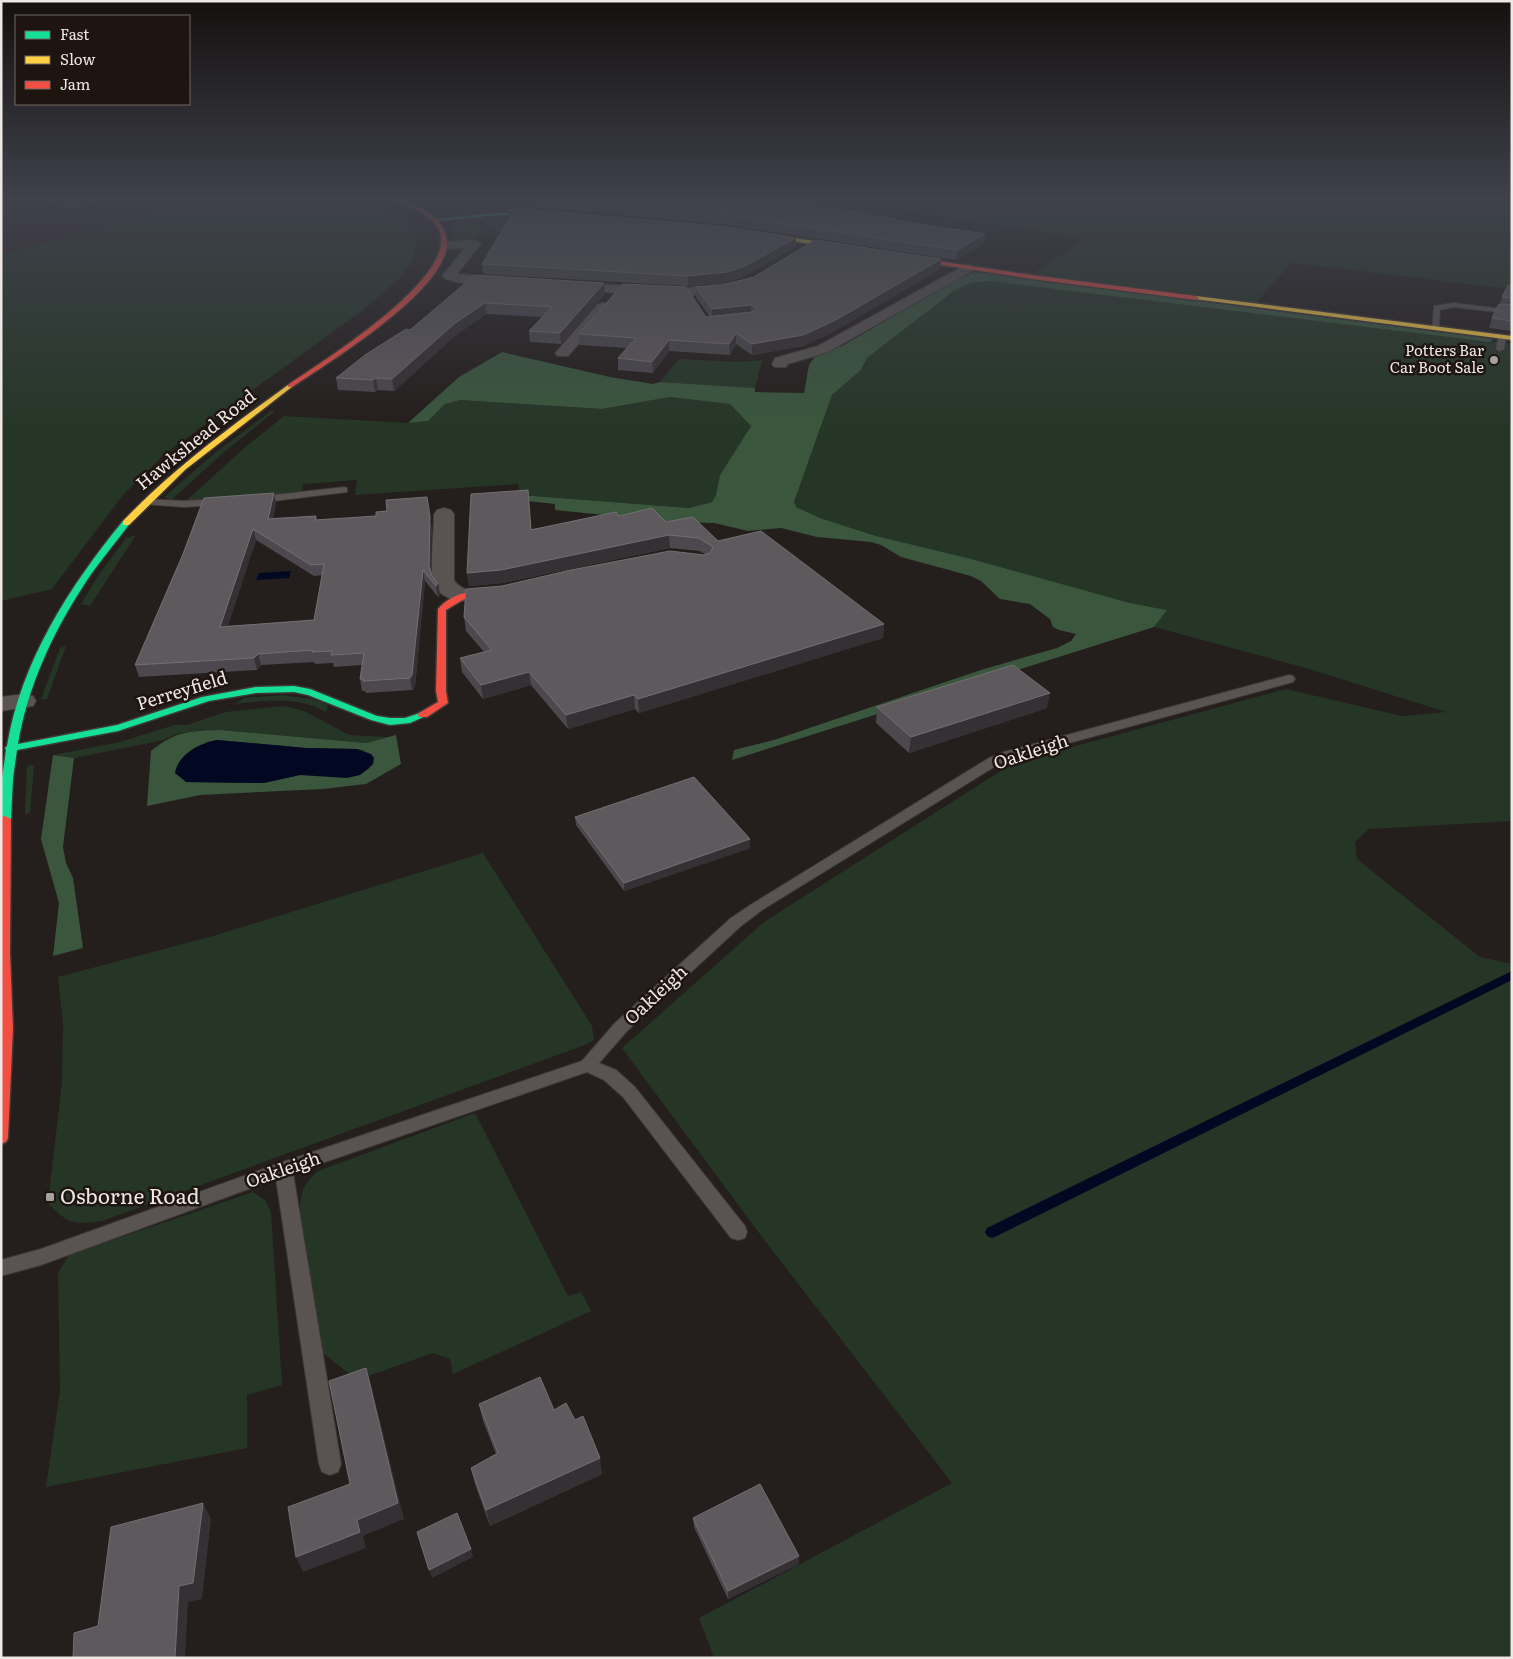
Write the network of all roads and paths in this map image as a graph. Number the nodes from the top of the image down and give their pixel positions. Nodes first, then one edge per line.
1 (430, 276) edge
2 (450, 276) edge
3 (952, 276) edge
4 (1033, 276) edge
5 (749, 282) edge
6 (524, 283) edge
7 (553, 285) edge
8 (619, 289) junction
9 (1512, 312) edge
10 (1435, 328) junction
11 (1507, 337) edge
12 (1500, 349) dead end
13 (563, 353) dead end
14 (780, 364) dead end
15 (344, 490) dead end
16 (246, 500) edge
17 (146, 502) junction
18 (227, 502) edge
19 (444, 514) dead end
20 (517, 588) edge
21 (461, 595) junction
22 (1289, 679) dead end
23 (13, 702) edge
24 (10, 748) junction
25 (4, 796) edge
26 (3, 963) edge
27 (588, 1064) junction
28 (1, 1138) edge
29 (283, 1169) junction
30 (738, 1232) dead end
31 (1, 1268) edge
32 (330, 1464) dead end

1 - 17 street, Hawkshead Road
2 - 6 street
3 - 14 street
4 - 10 street
5 - 8 street
7 - 8 street
8 - 13 street
9 - 10 lane
10 - 11 street
11 - 12 lane
15 - 16 lane
17 - 18 lane
17 - 23 street, Hawkshead Road
19 - 21 street
20 - 21 street
21 - 24 street, Perreyfield
22 - 27 lane, Oakleigh
23 - 24 street, Hawkshead Road
24 - 25 street, Hawkshead Road
25 - 26 street, Hawkshead Road
26 - 28 street, Hawkshead Road
27 - 29 lane, Oakleigh
27 - 30 lane
29 - 31 lane, Oakleigh
29 - 32 lane

